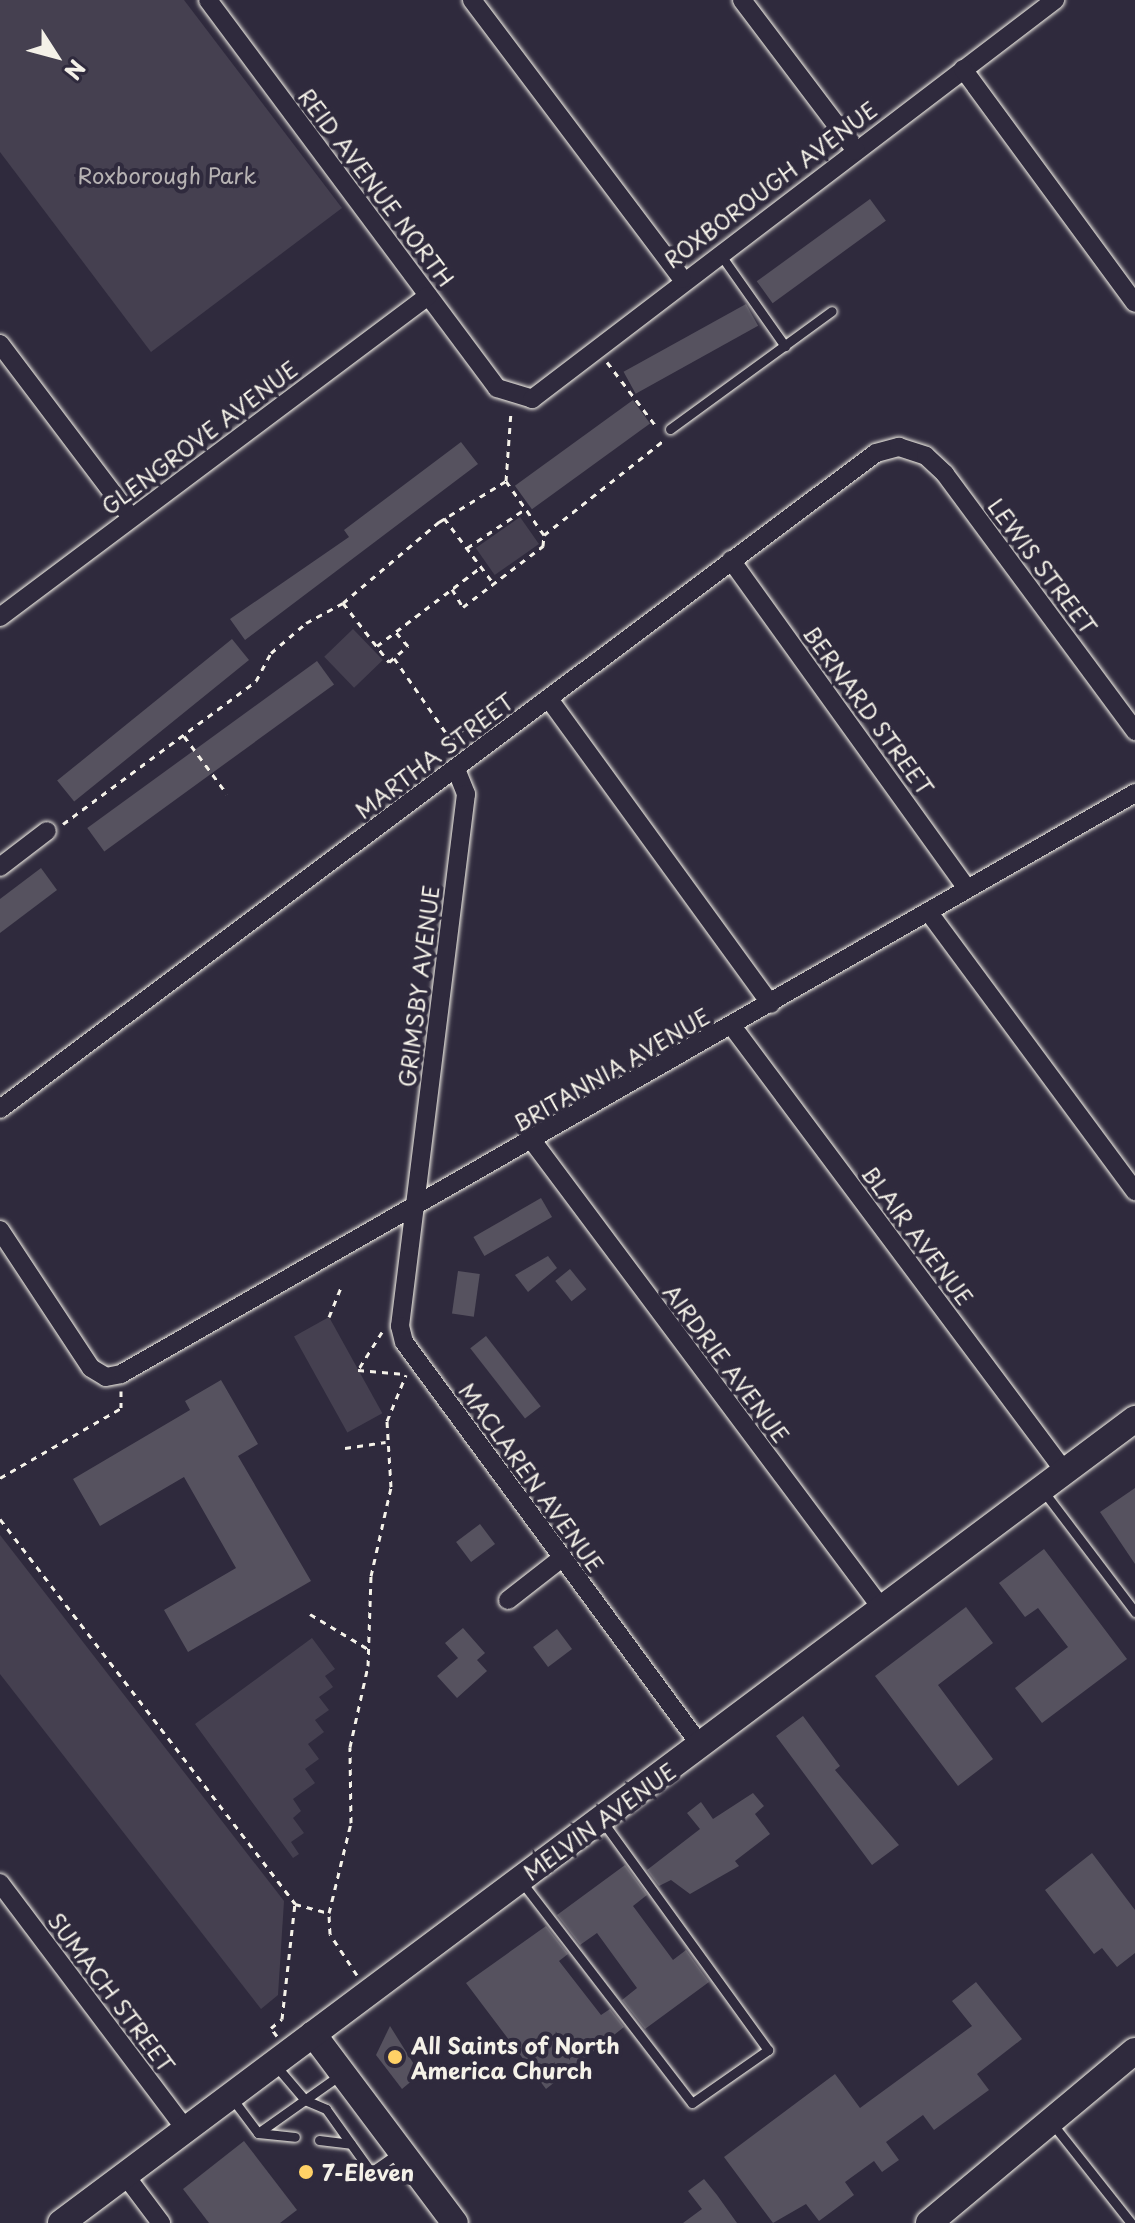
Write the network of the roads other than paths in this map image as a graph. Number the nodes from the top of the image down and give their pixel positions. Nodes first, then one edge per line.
1 (208, 0) edge
2 (472, 0) edge
3 (742, 0) edge
4 (1045, 3) edge
5 (963, 69) junction
6 (856, 151) junction
7 (719, 253) junction
8 (682, 279) junction
9 (428, 296) junction
10 (1135, 303) edge
11 (832, 311) dead end
12 (0, 344) edge
13 (785, 346) junction
14 (513, 397) joint
15 (670, 429) dead end
16 (899, 447) joint
17 (131, 517) junction
18 (731, 560) junction
19 (0, 617) edge
20 (549, 699) junction
21 (1135, 731) edge
22 (456, 769) junction
23 (1135, 793) edge
24 (47, 831) road end
25 (0, 867) edge
26 (967, 888) junction
27 (930, 914) junction
28 (771, 1004) junction
29 (732, 1026) junction
30 (0, 1109) edge
31 (534, 1143) junction
32 (1135, 1191) edge
33 (415, 1211) junction
34 (0, 1230) edge
35 (1135, 1419) edge
36 (1065, 1472) junction
37 (1042, 1490) junction
38 (562, 1558) junction
39 (508, 1600) dead end
40 (883, 1610) junction
41 (1135, 1612) edge
42 (701, 1746) junction
43 (601, 1820) junction
44 (520, 1880) junction
45 (0, 1883) edge
46 (313, 2034) junction
47 (276, 2051) junction
48 (1135, 2051) edge
49 (342, 2073) junction
50 (230, 2097) junction
51 (305, 2100) junction
52 (1051, 2121) junction
53 (186, 2130) junction
54 (258, 2133) junction
55 (295, 2137) dead end
56 (319, 2140) dead end
57 (351, 2144) junction
58 (401, 2151) junction
59 (125, 2175) junction
60 (61, 2223) edge
61 (161, 2223) edge
62 (455, 2223) edge
63 (929, 2223) edge
64 (1131, 2223) edge

1 - 9 street, REID AVENUE NORTH
2 - 8 street
3 - 6 street
4 - 5 street, ROXBOROUGH AVENUE
5 - 6 street, ROXBOROUGH AVENUE
5 - 10 street
6 - 7 street, ROXBOROUGH AVENUE
7 - 8 street, ROXBOROUGH AVENUE
7 - 13 lane
8 - 14 street, ROXBOROUGH AVENUE
9 - 14 street, REID AVENUE NORTH
9 - 17 street, GLENGROVE AVENUE
11 - 13 lane
12 - 17 street
13 - 15 lane
16 - 18 street, MARTHA STREET
16 - 21 street, LEWIS STREET
17 - 19 street, GLENGROVE AVENUE
18 - 20 street, MARTHA STREET
18 - 26 street, BERNARD STREET
20 - 22 street, MARTHA STREET
20 - 28 street
22 - 30 street, MARTHA STREET
22 - 33 street, GRIMSBY AVENUE
23 - 26 street, BRITANNIA AVENUE
24 - 25 street
26 - 27 street, BRITANNIA AVENUE
27 - 28 street, BRITANNIA AVENUE
27 - 32 street
28 - 29 street, BRITANNIA AVENUE
29 - 31 street, BRITANNIA AVENUE
29 - 36 street, BLAIR AVENUE
31 - 33 street, BRITANNIA AVENUE
31 - 40 street, AIRDRIE AVENUE
33 - 34 street, BRITANNIA AVENUE
33 - 38 street, MACLAREN AVENUE
35 - 36 street, MELVIN AVENUE
36 - 37 street, MELVIN AVENUE
37 - 40 street, MELVIN AVENUE
37 - 41 lane
38 - 39 street
38 - 42 street, MACLAREN AVENUE
40 - 42 street, MELVIN AVENUE
42 - 43 street, MELVIN AVENUE
43 - 44 street, MELVIN AVENUE
43 - 44 lane
44 - 46 street, MELVIN AVENUE
45 - 53 street, SUMACH STREET
46 - 47 street, MELVIN AVENUE
46 - 49 street
47 - 50 street, MELVIN AVENUE
47 - 51 lane
48 - 52 street
49 - 51 lane
49 - 58 street
50 - 53 street, MELVIN AVENUE
50 - 54 lane
51 - 54 lane
51 - 57 lane
52 - 63 street
52 - 64 lane
53 - 59 street, MELVIN AVENUE
54 - 55 lane
56 - 57 lane
57 - 58 lane
58 - 62 street
59 - 60 street, MELVIN AVENUE
59 - 61 street

